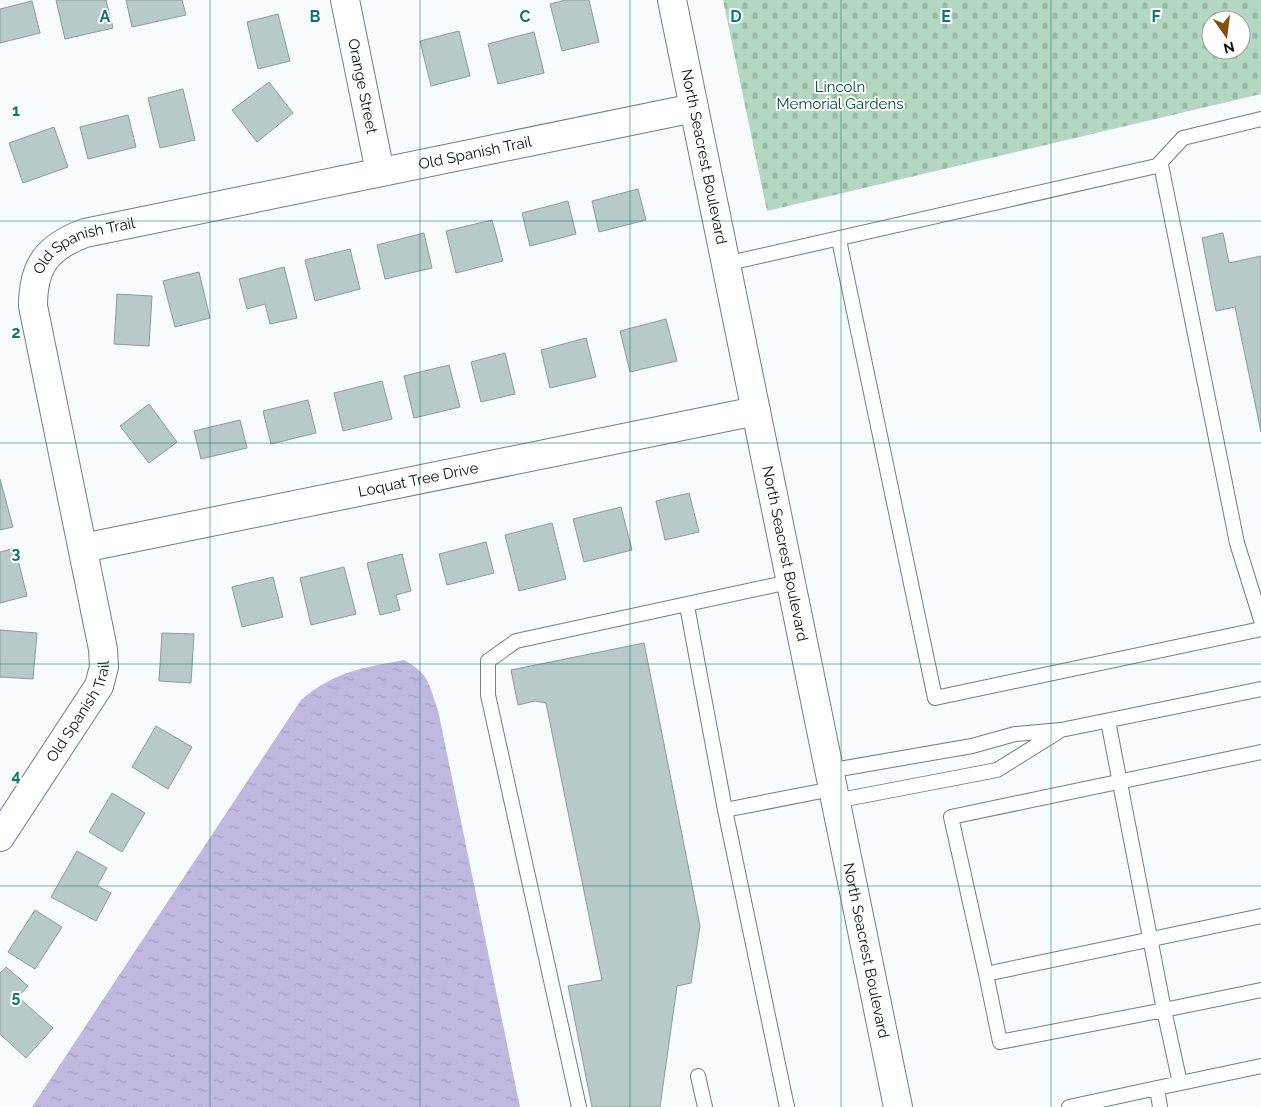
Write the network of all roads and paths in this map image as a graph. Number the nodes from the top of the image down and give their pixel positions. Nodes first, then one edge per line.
1 (345, 0) edge
2 (672, 0) edge
3 (694, 108) junction
4 (1261, 119) edge
5 (1157, 166) junction
6 (380, 172) junction
7 (839, 240) junction
8 (726, 264) junction
9 (756, 411) junction
10 (82, 548) junction
11 (789, 582) junction
12 (687, 606) junction
13 (1261, 620) edge
14 (1261, 629) edge
15 (1261, 689) edge
16 (1108, 721) junction
17 (1061, 730) junction
18 (1261, 752) edge
19 (1120, 782) junction
20 (832, 787) junction
21 (726, 810) junction
22 (0, 837) edge
23 (1261, 916) edge
24 (1150, 939) junction
25 (986, 974) junction
26 (1261, 990) edge
27 (1164, 1010) junction
28 (1261, 1066) edge
29 (698, 1076) dead end
30 (1180, 1083) junction
31 (1157, 1088) junction
32 (579, 1107) edge
33 (705, 1107) edge
34 (787, 1107) edge
35 (898, 1107) edge
36 (1069, 1107) edge
37 (1160, 1107) edge

1 - 6 street, Orange Street
2 - 3 street, North Seacrest Boulevard
3 - 6 street, Old Spanish Trail
3 - 8 street, North Seacrest Boulevard
4 - 5 lane
5 - 7 lane
5 - 13 lane
6 - 10 street, Old Spanish Trail
7 - 8 lane
7 - 14 lane
8 - 9 street, North Seacrest Boulevard
9 - 10 street, Loquat Tree Drive
9 - 11 street, North Seacrest Boulevard
10 - 22 street, Old Spanish Trail
11 - 12 lane
11 - 20 street, North Seacrest Boulevard
12 - 21 lane
12 - 32 lane
15 - 16 lane
16 - 17 lane
16 - 19 lane
17 - 20 lane
17 - 20 lane
18 - 19 lane
19 - 24 lane
19 - 25 lane
20 - 21 lane
20 - 35 street, North Seacrest Boulevard
21 - 34 lane
23 - 24 lane
24 - 25 lane
24 - 27 lane
25 - 27 lane
26 - 27 lane
27 - 30 lane
28 - 30 lane
29 - 33 lane
30 - 31 lane
31 - 36 lane
31 - 37 lane

